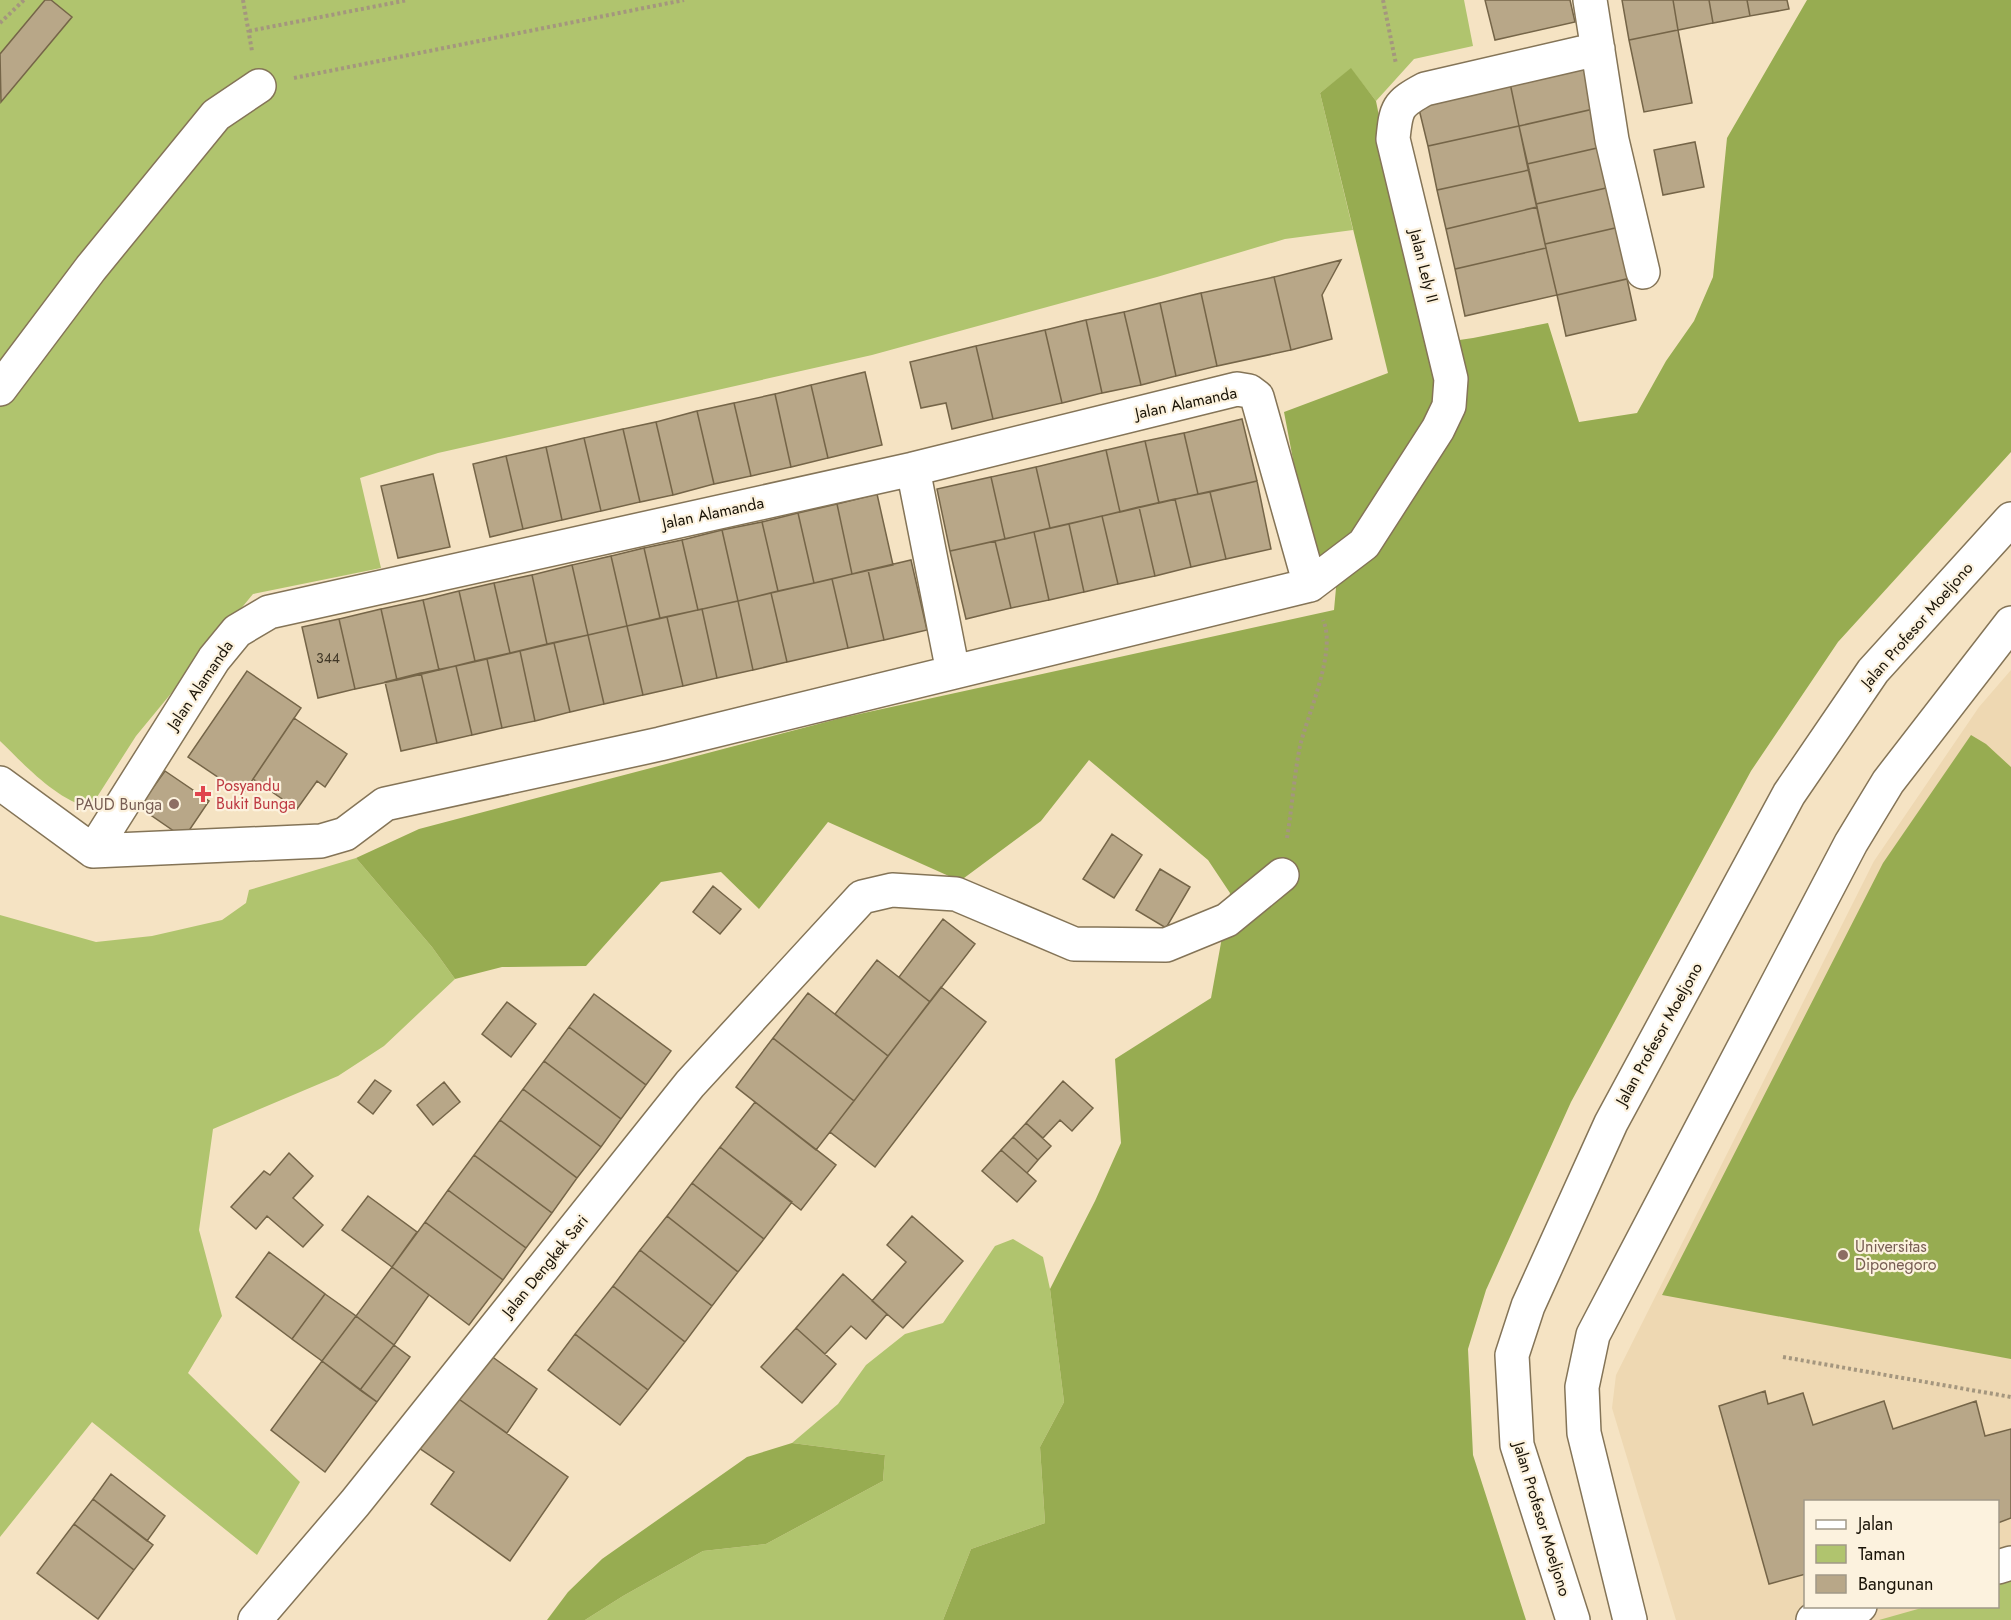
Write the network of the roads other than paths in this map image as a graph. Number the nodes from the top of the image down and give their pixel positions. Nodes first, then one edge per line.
1 (1590, 0) edge
2 (1598, 49) junction
3 (259, 86) road end
4 (1643, 272) dead end
5 (0, 389) edge
6 (913, 469) junction
7 (2011, 519) edge
8 (1310, 585) junction
9 (2011, 623) edge
10 (953, 672) junction
11 (0, 783) edge
12 (93, 851) junction
13 (1282, 875) road end
14 (1853, 1608) edge
15 (255, 1620) edge
16 (1573, 1620) edge
17 (1630, 1620) edge
18 (1813, 1620) edge

1 - 2 street
2 - 4 street
2 - 8 street, Jalan Lely II
3 - 5 street
6 - 8 street, Jalan Alamanda
6 - 10 street
6 - 12 street, Jalan Alamanda
7 - 16 street, Jalan Profesor Moeljono
8 - 10 street
9 - 17 street
10 - 12 street
11 - 12 street
13 - 15 street, Jalan Dengkek Sari
14 - 18 street

